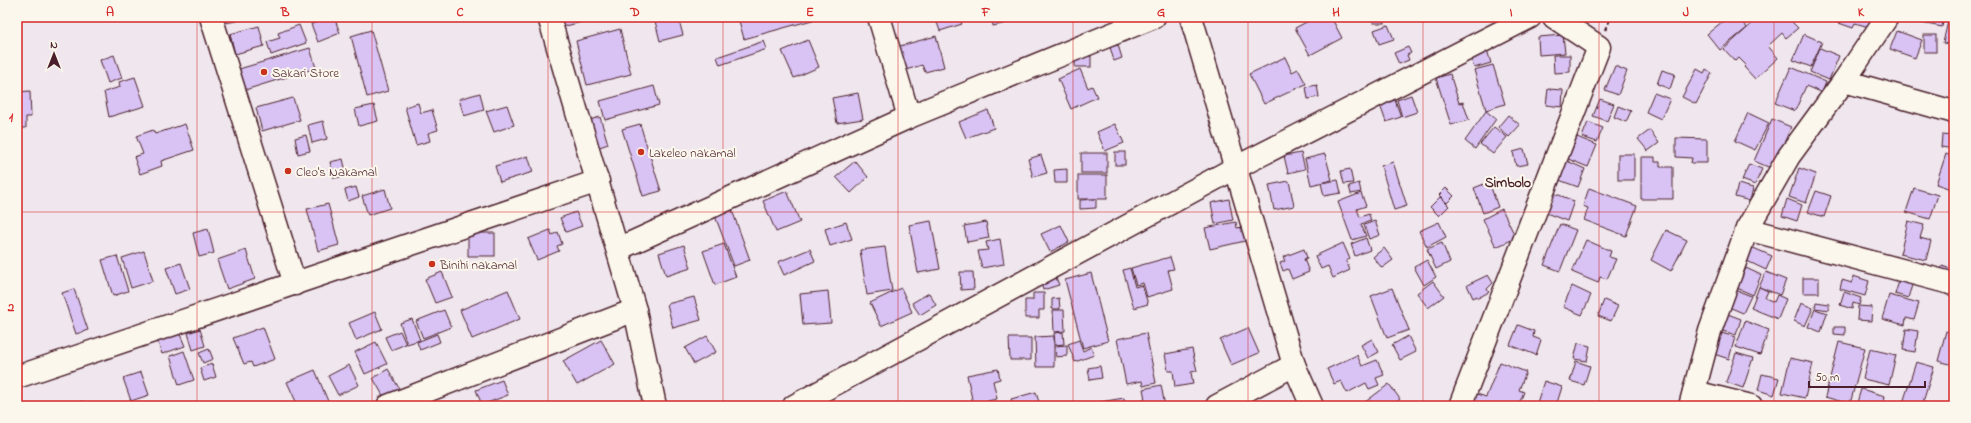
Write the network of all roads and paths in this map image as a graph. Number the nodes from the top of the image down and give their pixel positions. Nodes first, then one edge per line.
1 (211, 17) edge
2 (548, 17) edge
3 (879, 17) edge
4 (1154, 17) edge
5 (1191, 17) edge
6 (1530, 17) edge
7 (1554, 17) edge
8 (1886, 17) edge
9 (1844, 81) junction
10 (1954, 112) edge
11 (910, 117) junction
12 (1237, 167) junction
13 (598, 181) junction
14 (1748, 230) junction
15 (618, 249) junction
16 (294, 284) junction
17 (1954, 284) edge
18 (635, 310) junction
19 (1294, 365) junction
20 (17, 377) edge
21 (1692, 399) edge
22 (388, 406) edge
23 (656, 406) edge
24 (794, 406) edge
25 (1218, 406) edge
26 (1312, 406) edge
27 (1460, 406) edge
28 (1751, 406) edge

1 - 16 street
2 - 13 street
3 - 11 street
4 - 11 street
5 - 12 street
6 - 12 street
7 - 27 street
8 - 9 street
9 - 10 street
9 - 14 street
11 - 15 street
12 - 19 street
12 - 24 street
13 - 15 street
13 - 16 street
14 - 17 street
14 - 21 street
15 - 18 street
16 - 20 street
18 - 22 street
18 - 23 street
19 - 25 street
19 - 26 street
21 - 28 street

